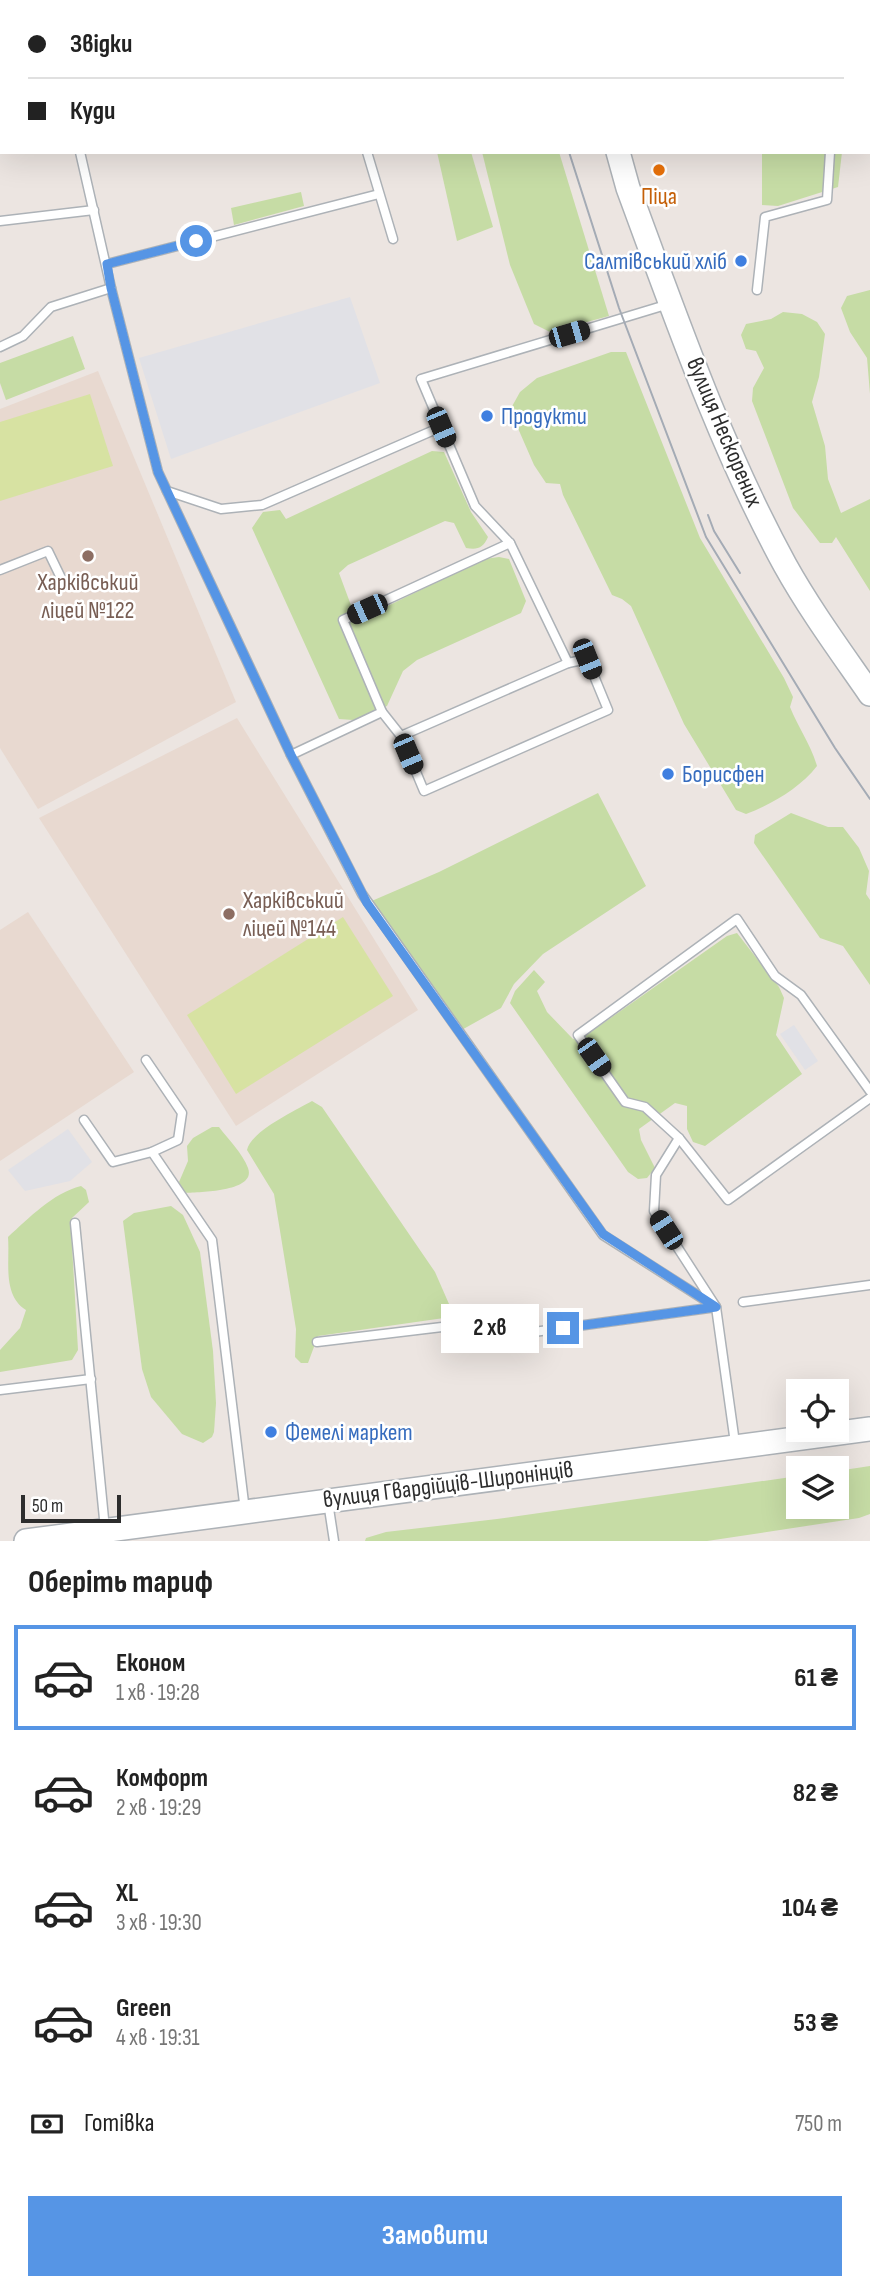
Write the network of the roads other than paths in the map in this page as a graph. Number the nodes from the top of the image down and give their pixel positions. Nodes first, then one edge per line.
1 (80, 154) edge
2 (368, 154) edge
3 (619, 154) edge
4 (830, 154) edge
5 (379, 194) junction
6 (94, 210) junction
7 (0, 221) edge
8 (393, 239) dead end
9 (107, 264) junction
10 (111, 288) junction
11 (757, 290) dead end
12 (671, 304) junction
13 (0, 346) edge
14 (441, 427) junction
15 (167, 491) junction
16 (510, 543) junction
17 (0, 570) edge
18 (62, 580) dead end
19 (568, 663) junction
20 (870, 694) edge
21 (382, 712) junction
22 (401, 736) junction
23 (291, 755) junction
24 (146, 1060) dead end
25 (870, 1091) edge
26 (870, 1098) edge
27 (84, 1120) dead end
28 (679, 1138) junction
29 (152, 1152) junction
30 (75, 1223) dead end
31 (870, 1285) edge
32 (743, 1302) dead end
33 (716, 1307) junction
34 (317, 1342) dead end
35 (91, 1378) junction
36 (0, 1390) edge
37 (870, 1429) edge
38 (735, 1446) junction
39 (328, 1500) junction
40 (245, 1511) junction
41 (104, 1529) junction
42 (26, 1541) edge
43 (334, 1541) edge

1 - 6 lane
2 - 5 lane
3 - 12 main road, вулиця Нескорених
4 - 11 lane
5 - 8 lane
5 - 9 lane
6 - 7 lane
6 - 9 lane
9 - 10 lane
10 - 13 lane
10 - 15 lane
12 - 14 lane
12 - 20 main road, вулиця Нескорених
14 - 15 lane
14 - 16 lane
15 - 23 lane
16 - 19 lane
16 - 21 lane
17 - 18 lane
19 - 22 lane
19 - 22 lane
21 - 22 lane
21 - 23 lane
23 - 33 lane
24 - 29 lane
25 - 28 lane
26 - 28 lane
27 - 29 lane
28 - 33 lane
29 - 40 lane
30 - 35 lane
31 - 32 lane
33 - 34 lane
33 - 38 lane
35 - 36 lane
35 - 41 lane
37 - 38 main road, вулиця Гвардійців-Широнінців
38 - 39 main road, вулиця Гвардійців-Широнінців
39 - 40 main road, вулиця Гвардійців-Широнінців
39 - 43 lane
40 - 41 main road, вулиця Гвардійців-Широнінців
41 - 42 main road, вулиця Гвардійців-Широнінців

